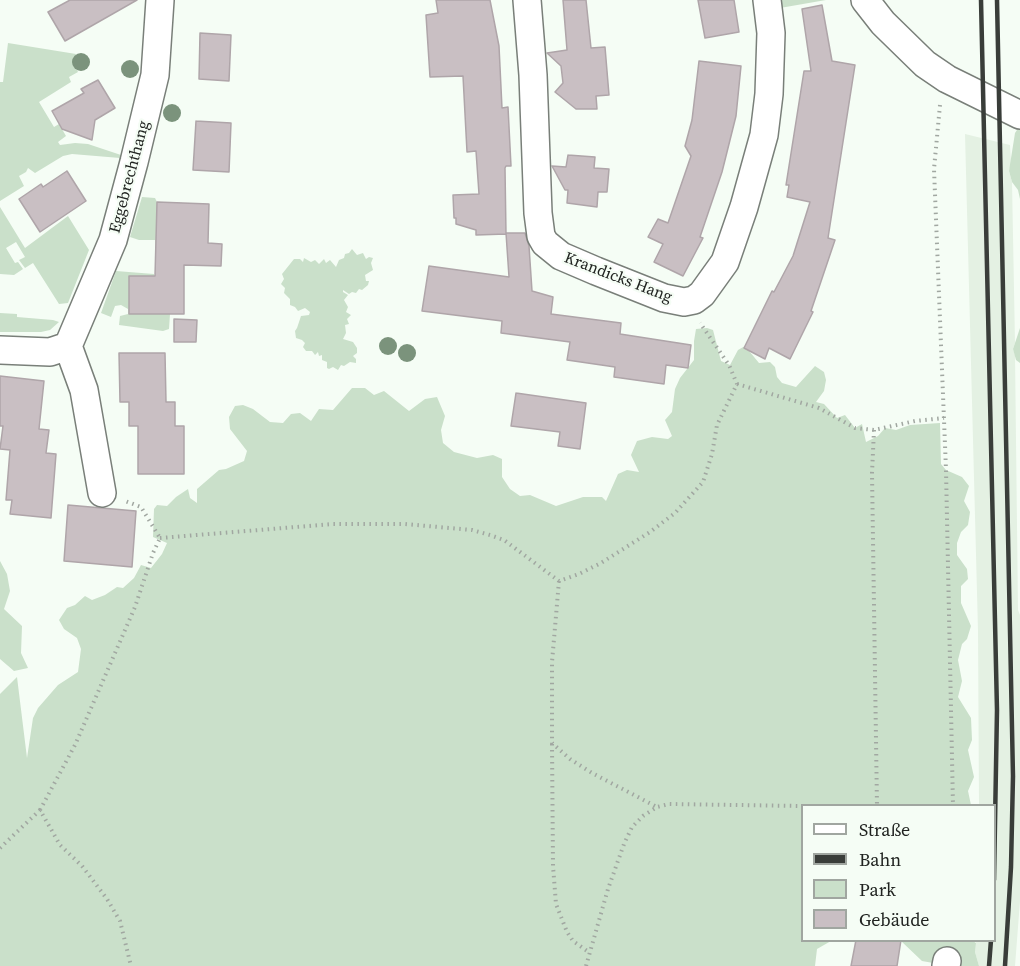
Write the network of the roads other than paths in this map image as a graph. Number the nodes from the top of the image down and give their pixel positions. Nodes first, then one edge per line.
1 (160, 0) edge
2 (526, 0) edge
3 (767, 0) edge
4 (866, 0) edge
5 (1020, 115) edge
6 (69, 345) junction
7 (0, 350) edge
8 (102, 493) road end

1 - 6 street, Eggebrechthang
2 - 3 street, Krandicks Hang
4 - 5 street
6 - 7 street
6 - 8 street

